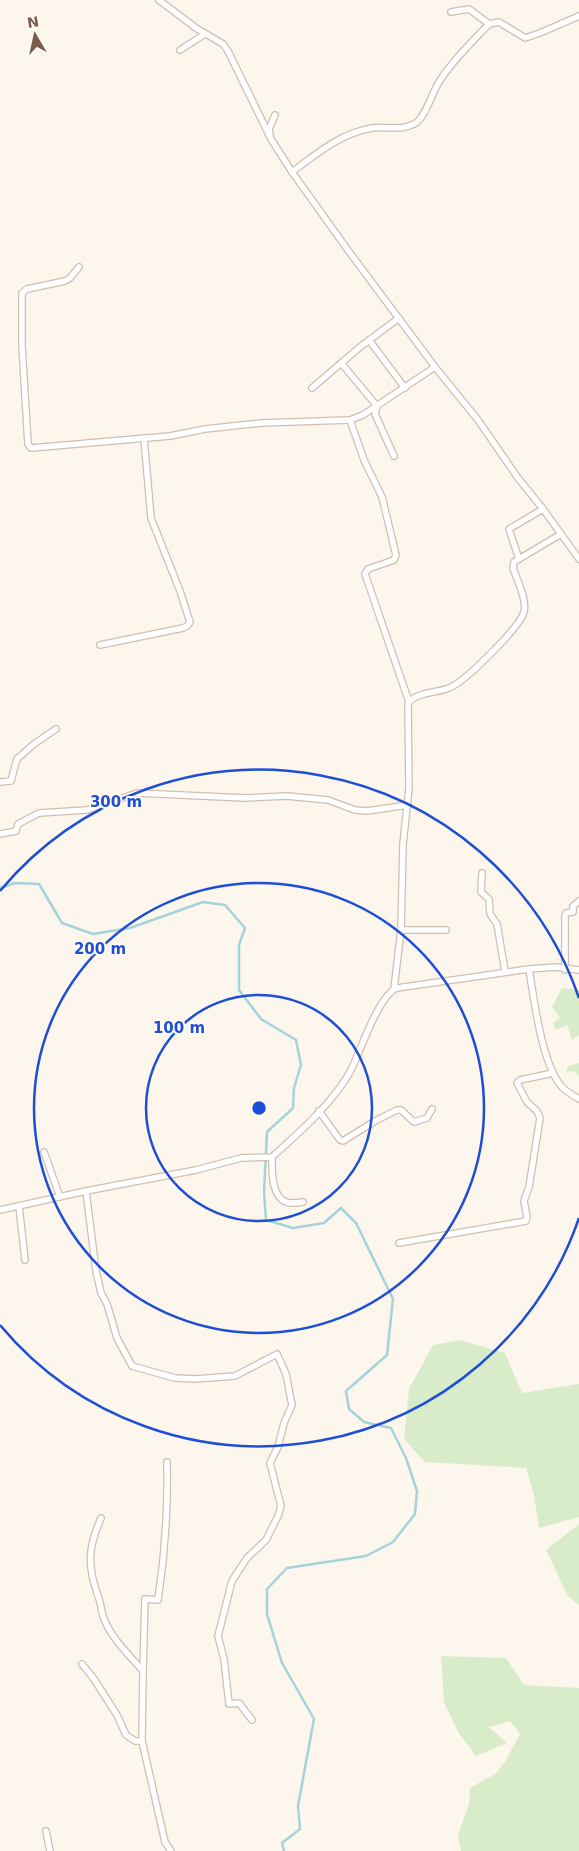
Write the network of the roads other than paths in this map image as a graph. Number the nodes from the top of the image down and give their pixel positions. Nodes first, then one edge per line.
1 (159, 0) edge
2 (451, 12) dead end
3 (579, 16) edge
4 (489, 24) junction
5 (205, 34) junction
6 (180, 50) dead end
7 (275, 116) dead end
8 (271, 139) junction
9 (292, 172) junction
10 (79, 267) dead end
11 (399, 318) junction
12 (369, 340) junction
13 (341, 363) junction
14 (435, 367) junction
15 (312, 388) dead end
16 (405, 388) junction
17 (377, 406) junction
18 (350, 420) junction
19 (144, 438) junction
20 (394, 456) dead end
21 (543, 508) junction
22 (561, 534) junction
23 (519, 559) junction
24 (579, 559) edge
25 (100, 644) dead end
26 (409, 702) junction
27 (56, 729) dead end
28 (0, 782) edge
29 (408, 805) junction
30 (0, 834) edge
31 (482, 873) dead end
32 (579, 901) edge
33 (401, 930) junction
34 (446, 930) dead end
35 (529, 969) junction
36 (565, 970) junction
37 (579, 970) edge
38 (505, 972) junction
39 (394, 989) junction
40 (553, 1073) junction
41 (579, 1099) edge
42 (432, 1109) dead end
43 (319, 1111) junction
44 (44, 1152) dead end
45 (270, 1157) junction
46 (86, 1191) junction
47 (60, 1197) junction
48 (302, 1202) dead end
49 (20, 1206) junction
50 (0, 1210) edge
51 (399, 1243) dead end
52 (25, 1260) dead end
53 (167, 1462) dead end
54 (101, 1518) dead end
55 (82, 1664) dead end
56 (143, 1671) junction
57 (252, 1720) dead end
58 (142, 1741) junction
59 (46, 1831) dead end
60 (50, 1851) edge
61 (171, 1851) edge

1 - 5 street
2 - 4 street
3 - 4 street
4 - 9 street
5 - 6 street
5 - 8 street
7 - 8 street
8 - 9 street
9 - 11 street
10 - 19 street
11 - 12 street
11 - 14 street
12 - 13 street
12 - 16 street
13 - 15 street
13 - 17 street
14 - 16 street
14 - 21 street
16 - 17 street
17 - 18 street
17 - 20 street
18 - 19 street
18 - 26 street
19 - 25 street
21 - 22 street
21 - 23 street
22 - 23 street
22 - 24 street
23 - 26 street
26 - 29 street
27 - 28 street
29 - 30 street
29 - 33 street
31 - 38 street
32 - 36 street
33 - 34 street
33 - 39 street
35 - 36 street
35 - 38 street
35 - 40 street
36 - 37 street
38 - 39 street
39 - 43 street
40 - 41 street
40 - 51 street
42 - 43 street
43 - 45 street
44 - 47 street
45 - 46 street
45 - 48 street
46 - 47 street
46 - 57 street
47 - 49 street
49 - 50 street
49 - 52 street
53 - 56 street
54 - 56 street
55 - 58 street
56 - 58 street
58 - 61 street
59 - 60 street

